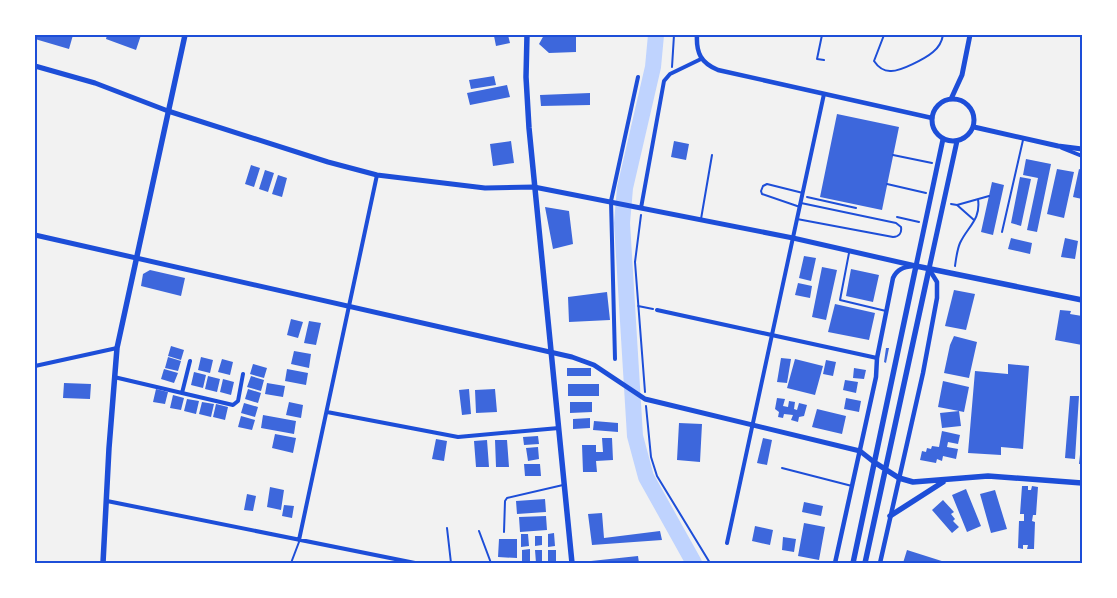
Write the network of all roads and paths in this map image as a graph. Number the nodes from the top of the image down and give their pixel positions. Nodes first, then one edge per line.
1 (184, 35) edge
2 (527, 35) edge
3 (674, 35) edge
4 (697, 35) edge
5 (822, 35) edge
6 (884, 35) edge
7 (943, 35) edge
8 (970, 35) edge
9 (701, 59) junction
10 (824, 60) dead end
11 (35, 66) edge
12 (670, 74) junction
13 (638, 77) dead end
14 (824, 94) junction
15 (951, 99) junction
16 (168, 111) junction
17 (932, 118) junction
18 (974, 127) junction
19 (943, 138) junction
20 (1023, 138) junction
21 (957, 141) junction
22 (1058, 146) junction
23 (1082, 149) edge
24 (712, 155) dead end
25 (894, 155) dead end
26 (1082, 156) edge
27 (937, 164) junction
28 (378, 175) junction
29 (887, 184) dead end
30 (534, 187) junction
31 (803, 192) junction
32 (931, 194) junction
33 (989, 196) dead end
34 (978, 199) junction
35 (611, 201) junction
36 (943, 203) junction
37 (800, 205) junction
38 (957, 205) junction
39 (641, 208) junction
40 (641, 214) dead end
41 (701, 219) junction
42 (797, 219) junction
43 (975, 220) junction
44 (1002, 232) dead end
45 (35, 235) edge
46 (793, 238) junction
47 (849, 250) junction
48 (136, 258) junction
49 (916, 266) junction
50 (929, 269) junction
51 (954, 274) junction
52 (1082, 300) edge
53 (350, 306) junction
54 (638, 306) junction
55 (657, 310) joint
56 (886, 311) junction
57 (772, 335) junction
58 (117, 348) junction
59 (551, 352) junction
60 (877, 358) junction
61 (615, 359) dead end
62 (190, 361) dead end
63 (35, 366) edge
64 (243, 374) dead end
65 (114, 377) junction
66 (644, 386) dead end
67 (182, 393) junction
68 (646, 406) dead end
69 (327, 412) junction
70 (753, 425) junction
71 (558, 428) junction
72 (860, 451) junction
73 (874, 462) junction
74 (782, 468) dead end
75 (886, 470) junction
76 (899, 478) junction
77 (946, 480) junction
78 (1082, 483) edge
79 (564, 485) junction
80 (852, 486) junction
81 (107, 501) junction
82 (890, 516) junction
83 (447, 528) dead end
84 (479, 531) dead end
85 (504, 532) dead end
86 (299, 540) junction
87 (727, 543) dead end
88 (103, 563) edge
89 (292, 563) edge
90 (415, 563) edge
91 (451, 563) edge
92 (491, 563) edge
93 (572, 563) edge
94 (710, 563) edge
95 (835, 563) edge
96 (853, 563) edge
97 (865, 563) edge
98 (880, 563) edge

1 - 16 main road
2 - 30 main road
3 - 12 path
4 - 9 street
5 - 10 path
6 - 7 path
8 - 15 main road
9 - 12 street
9 - 14 street
11 - 16 main road
12 - 39 street
13 - 35 street
14 - 17 street
14 - 31 street
15 - 17 main road
15 - 18 main road
16 - 28 main road
16 - 48 main road
17 - 19 main road
18 - 20 main road
18 - 21 main road
19 - 21 main road
19 - 27 main road
20 - 22 main road
20 - 44 lane
21 - 36 main road
22 - 23 main road
22 - 26 street
24 - 41 lane
25 - 27 path
27 - 32 main road
28 - 30 main road
28 - 53 street
29 - 32 path
30 - 35 main road
30 - 59 main road
31 - 37 street
31 - 37 lane
32 - 49 main road
33 - 34 path
34 - 38 path
34 - 43 path
35 - 39 main road
35 - 61 street
36 - 38 path
36 - 50 main road
37 - 42 street
37 - 42 lane
38 - 43 path
39 - 41 main road
40 - 54 path
41 - 46 main road
42 - 46 street
43 - 51 path
45 - 48 main road
46 - 47 main road
46 - 57 street
47 - 49 main road
47 - 56 lane
48 - 53 main road
48 - 58 main road
49 - 50 main road
49 - 56 street
49 - 73 main road
50 - 51 main road
50 - 75 main road
50 - 76 street
51 - 52 main road
53 - 59 main road
53 - 69 street
54 - 55 path
54 - 66 path
55 - 57 street
56 - 60 street
57 - 60 street
57 - 70 street
58 - 63 street
58 - 65 main road
59 - 70 main road
59 - 71 main road
60 - 72 street
62 - 67 street
64 - 67 street
65 - 67 street
65 - 81 main road
68 - 94 path
69 - 71 street
69 - 86 street
70 - 72 main road
70 - 87 street
71 - 79 main road
72 - 73 main road
72 - 80 street
73 - 75 main road
73 - 96 main road
74 - 80 lane
75 - 76 main road
75 - 97 main road
76 - 77 main road
76 - 82 street
77 - 78 main road
77 - 82 main road
79 - 85 lane
79 - 93 main road
80 - 95 street
81 - 86 street
81 - 88 main road
82 - 98 street
83 - 91 lane
84 - 92 lane
86 - 89 lane
86 - 90 street

